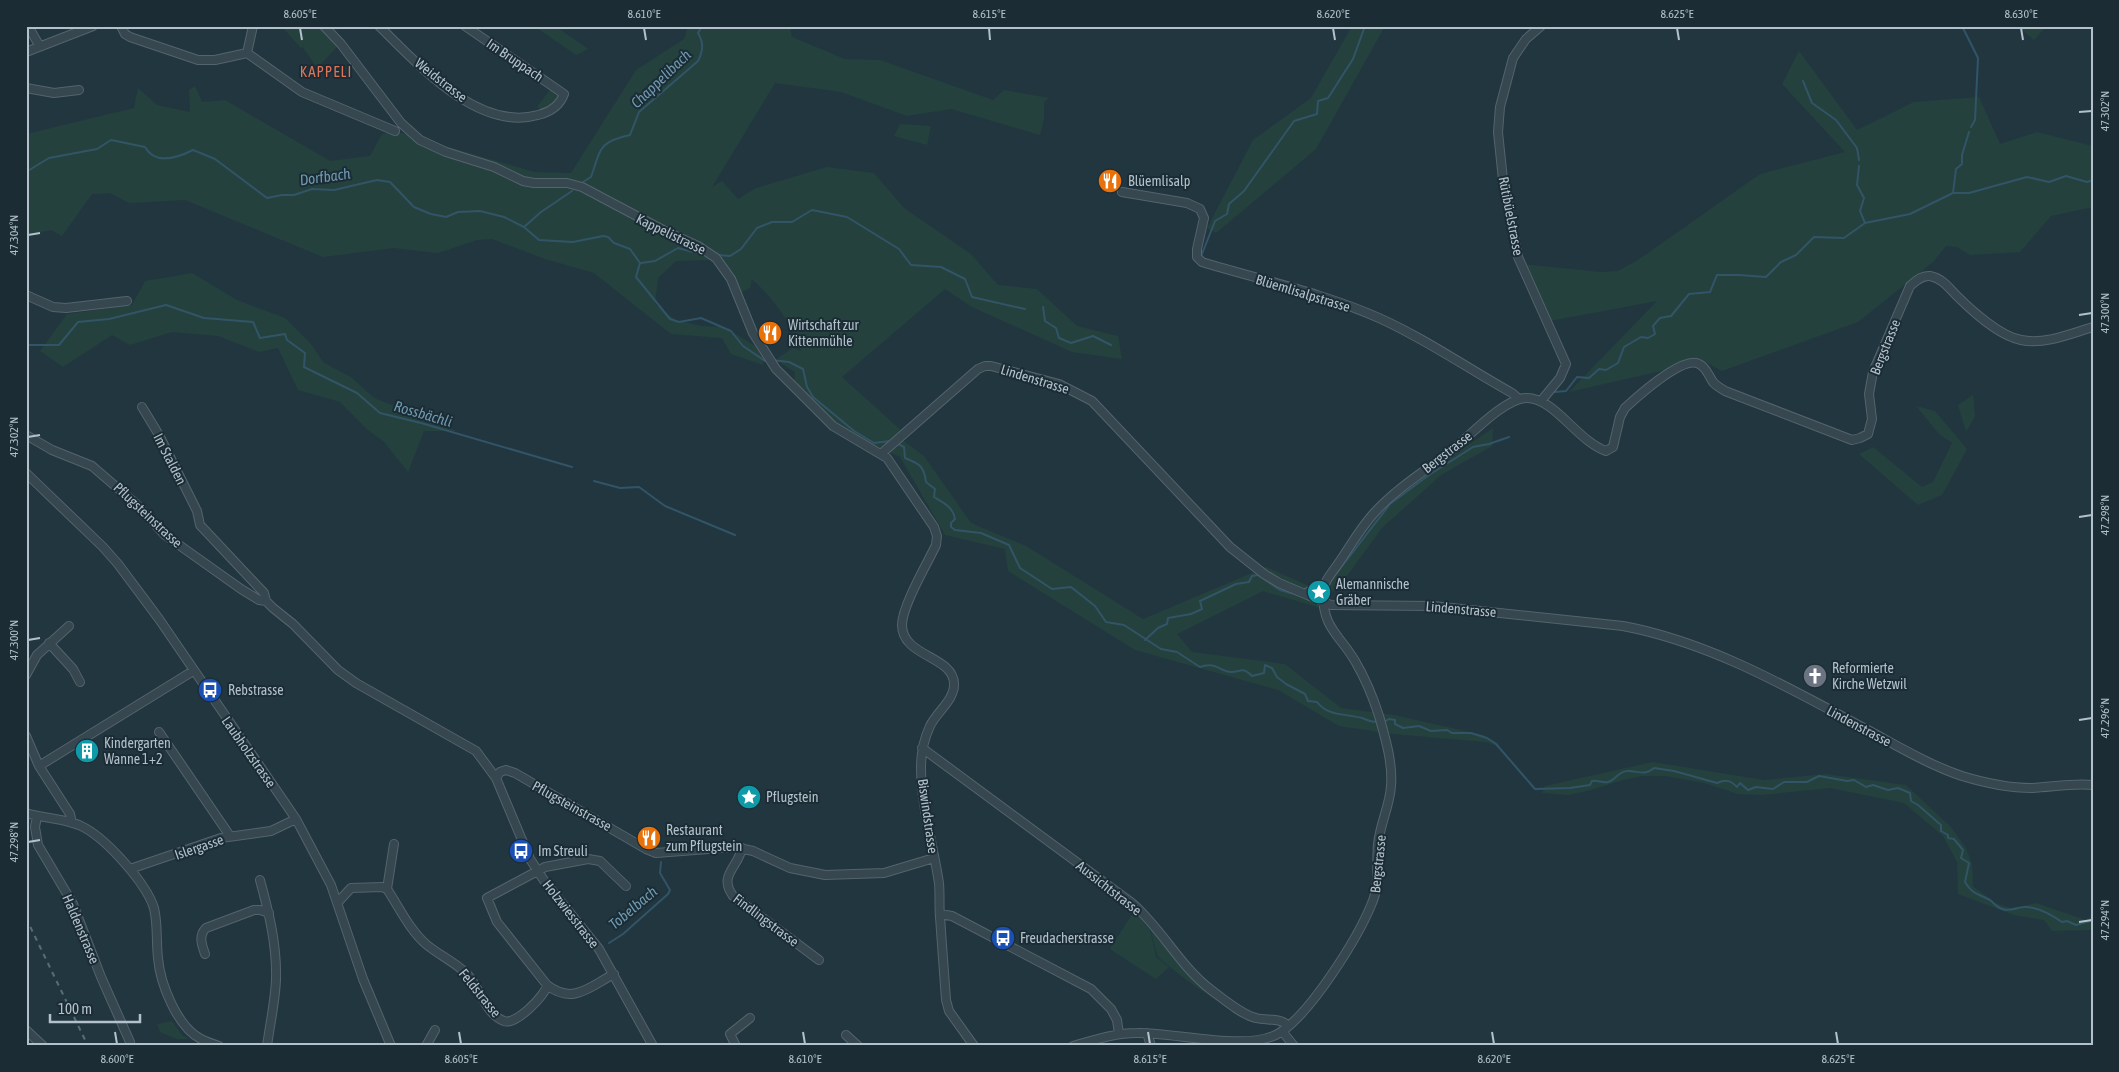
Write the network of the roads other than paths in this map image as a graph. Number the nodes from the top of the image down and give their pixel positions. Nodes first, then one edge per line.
1 (28, 26) edge
2 (93, 26) edge
3 (121, 26) edge
4 (253, 26) edge
5 (324, 26) edge
6 (379, 26) edge
7 (465, 26) edge
8 (1541, 26) edge
9 (39, 45) junction
10 (26, 52) edge
11 (247, 52) junction
12 (26, 88) edge
13 (78, 90) dead end
14 (564, 94) joint
15 (395, 131) dead end
16 (1122, 192) dead end
17 (26, 295) edge
18 (127, 301) dead end
19 (2093, 328) edge
20 (1519, 399) junction
21 (1541, 401) junction
22 (142, 408) dead end
23 (26, 435) edge
24 (882, 454) junction
25 (26, 474) edge
26 (197, 511) joint
27 (1324, 584) junction
28 (1306, 593) junction
29 (266, 602) junction
30 (1324, 602) junction
31 (69, 626) dead end
32 (49, 642) junction
33 (193, 671) junction
34 (26, 675) edge
35 (80, 682) dead end
36 (159, 732) dead end
37 (26, 736) edge
38 (922, 748) junction
39 (39, 766) junction
40 (496, 778) junction
41 (2093, 785) edge
42 (26, 813) edge
43 (37, 816) junction
44 (296, 819) junction
45 (72, 823) junction
46 (230, 836) junction
47 (394, 844) dead end
48 (742, 848) junction
49 (934, 858) junction
50 (130, 869) junction
51 (538, 872) junction
52 (260, 880) dead end
53 (626, 886) dead end
54 (387, 889) junction
55 (338, 902) junction
56 (269, 913) junction
57 (940, 914) junction
58 (205, 954) dead end
59 (818, 960) dead end
60 (614, 974) junction
61 (548, 985) junction
62 (750, 1018) dead end
63 (1285, 1029) junction
64 (26, 1030) edge
65 (435, 1030) dead end
66 (1147, 1033) junction
67 (1118, 1034) junction
68 (846, 1036) dead end
69 (130, 1042) dead end
70 (43, 1046) edge
71 (219, 1046) edge
72 (266, 1046) edge
73 (390, 1046) edge
74 (426, 1046) edge
75 (653, 1046) edge
76 (736, 1046) edge
77 (858, 1046) edge
78 (974, 1046) edge
79 (1073, 1046) edge
80 (1151, 1046) edge
81 (1294, 1046) edge

1 - 9 street
2 - 9 street
3 - 11 street
4 - 11 street
5 - 24 street, Kappelistrasse
6 - 14 street, Weidstrasse
7 - 14 street, Im Bruppach
8 - 21 street, Rütibüelstrasse
9 - 10 street
11 - 15 street
12 - 13 street
16 - 20 street, Blüemlisalpstrasse
17 - 18 street
19 - 21 street, Bergstrasse
20 - 21 street
20 - 27 street, Bergstrasse
22 - 26 street, Im Stalden
23 - 29 street, Pflugsteinstrasse
24 - 28 street, Lindenstrasse
24 - 38 street, Biswindstrasse
25 - 33 street, Laubholzstrasse
26 - 29 street, Pflugsteinstrasse
27 - 28 street
27 - 30 street, Bergstrasse
28 - 30 street, Lindenstrasse
29 - 40 street, Pflugsteinstrasse
30 - 41 street, Lindenstrasse
30 - 63 street, Bergstrasse
31 - 32 street
32 - 34 street
32 - 35 street
33 - 39 street
33 - 44 street, Laubholzstrasse
36 - 46 street
37 - 39 street
38 - 49 street, Biswindstrasse
38 - 63 street, Aussichtstrasse
39 - 45 street
40 - 48 street, Pflugsteinstrasse
40 - 51 street, Holzwiesstrasse
42 - 43 street
43 - 45 street
43 - 69 street, Haldenstrasse
44 - 46 street, Islergasse
44 - 55 street, Laubholzstrasse
45 - 50 street
46 - 50 street, Islergasse
47 - 54 street
48 - 49 street, Pflugsteinstrasse
48 - 59 street, Findlingstrasse
49 - 57 street, Biswindstrasse
50 - 71 street
51 - 53 street
51 - 60 street, Holzwiesstrasse
51 - 61 street
52 - 56 street
54 - 55 street
54 - 61 street, Feldstrasse
55 - 73 street, Laubholzstrasse
56 - 58 street
56 - 72 street
57 - 67 street
57 - 78 street, Biswindstrasse
60 - 61 street
60 - 75 street, Holzwiesstrasse
62 - 76 street
63 - 66 street, Bergstrasse
63 - 81 street
64 - 70 street
65 - 74 street
66 - 67 street, Bergstrasse
66 - 80 street
67 - 79 street, Bergstrasse
68 - 77 street

